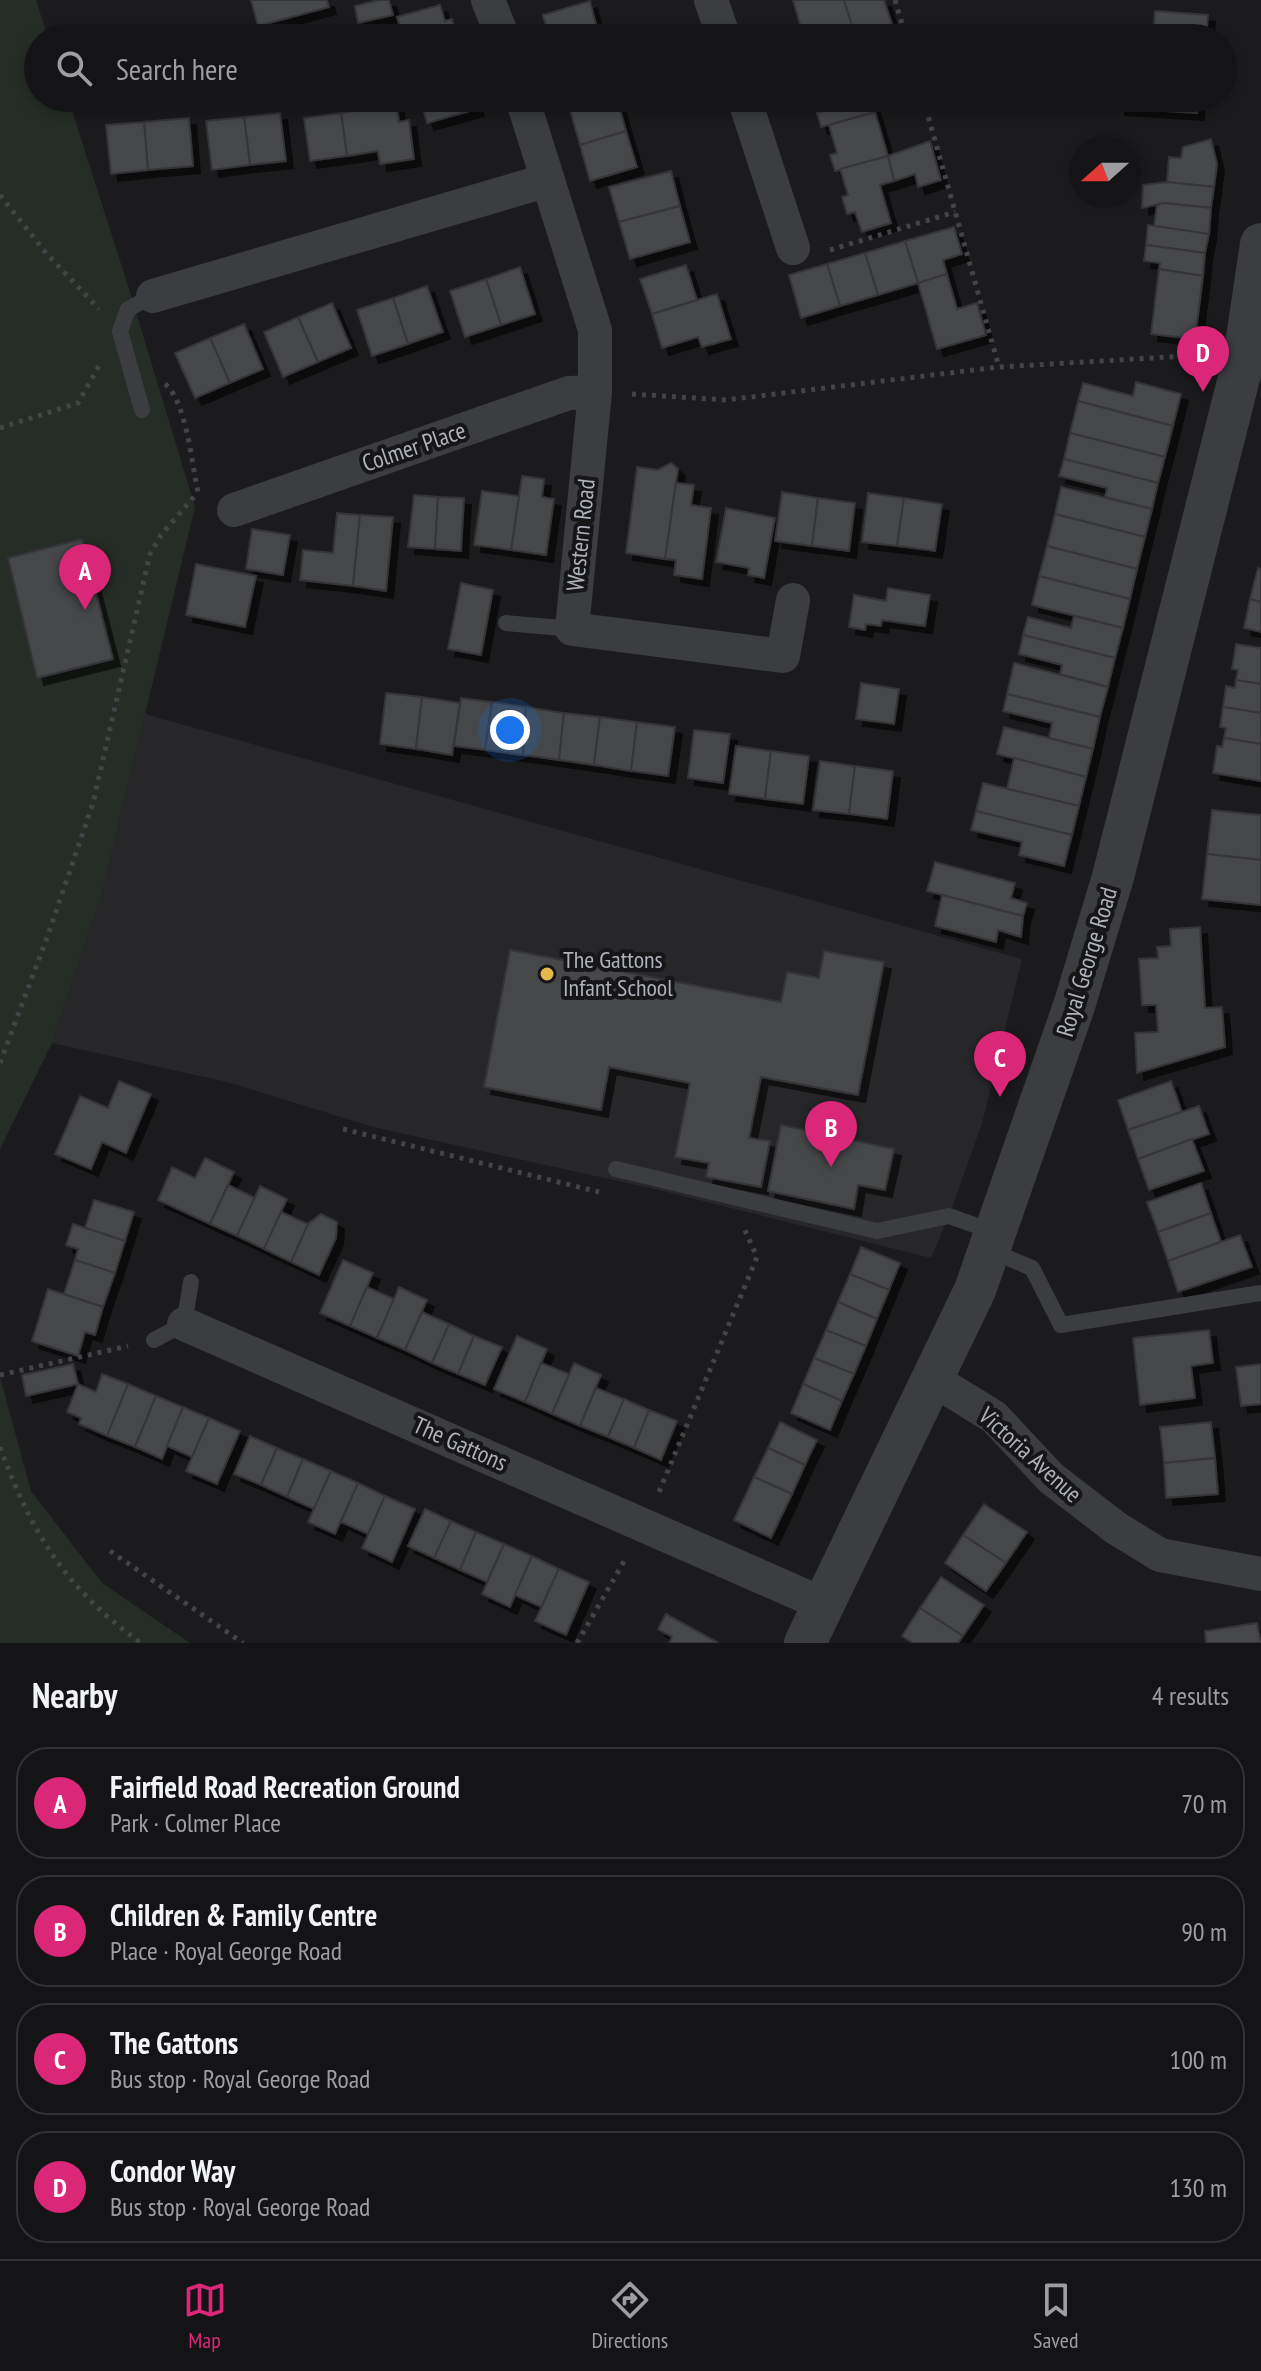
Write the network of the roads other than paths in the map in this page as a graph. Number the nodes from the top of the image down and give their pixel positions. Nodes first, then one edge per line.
1 (488, 0) edge
2 (711, 0) edge
3 (497, 24) edge
4 (719, 24) edge
5 (526, 112) edge
6 (749, 112) edge
7 (548, 180) junction
8 (1261, 244) edge
9 (793, 248) road end
10 (153, 296) joint
11 (1249, 370) edge
12 (595, 392) junction
13 (142, 410) dead end
14 (234, 510) dead end
15 (793, 600) dead end
16 (506, 623) dead end
17 (572, 629) junction
18 (616, 1169) dead end
19 (992, 1241) junction
20 (191, 1282) dead end
21 (1261, 1293) edge
22 (184, 1324) junction
23 (154, 1340) road end
24 (934, 1380) junction
25 (1261, 1574) edge
26 (823, 1604) junction
27 (805, 1643) edge

1 - 3 street
2 - 4 street
5 - 7 street, Western Road
6 - 9 street
7 - 10 street
7 - 12 street, Western Road
8 - 11 street, Royal George Road
10 - 13 lane
11 - 19 street, Royal George Road
12 - 14 street, Colmer Place
12 - 17 street, Western Road
15 - 17 street
16 - 17 lane
18 - 19 lane
19 - 21 lane
19 - 24 street, Royal George Road
20 - 22 lane
22 - 23 lane
22 - 26 street, The Gattons
24 - 25 street, Victoria Avenue
24 - 26 street, Royal George Road
26 - 27 street, Royal George Road

